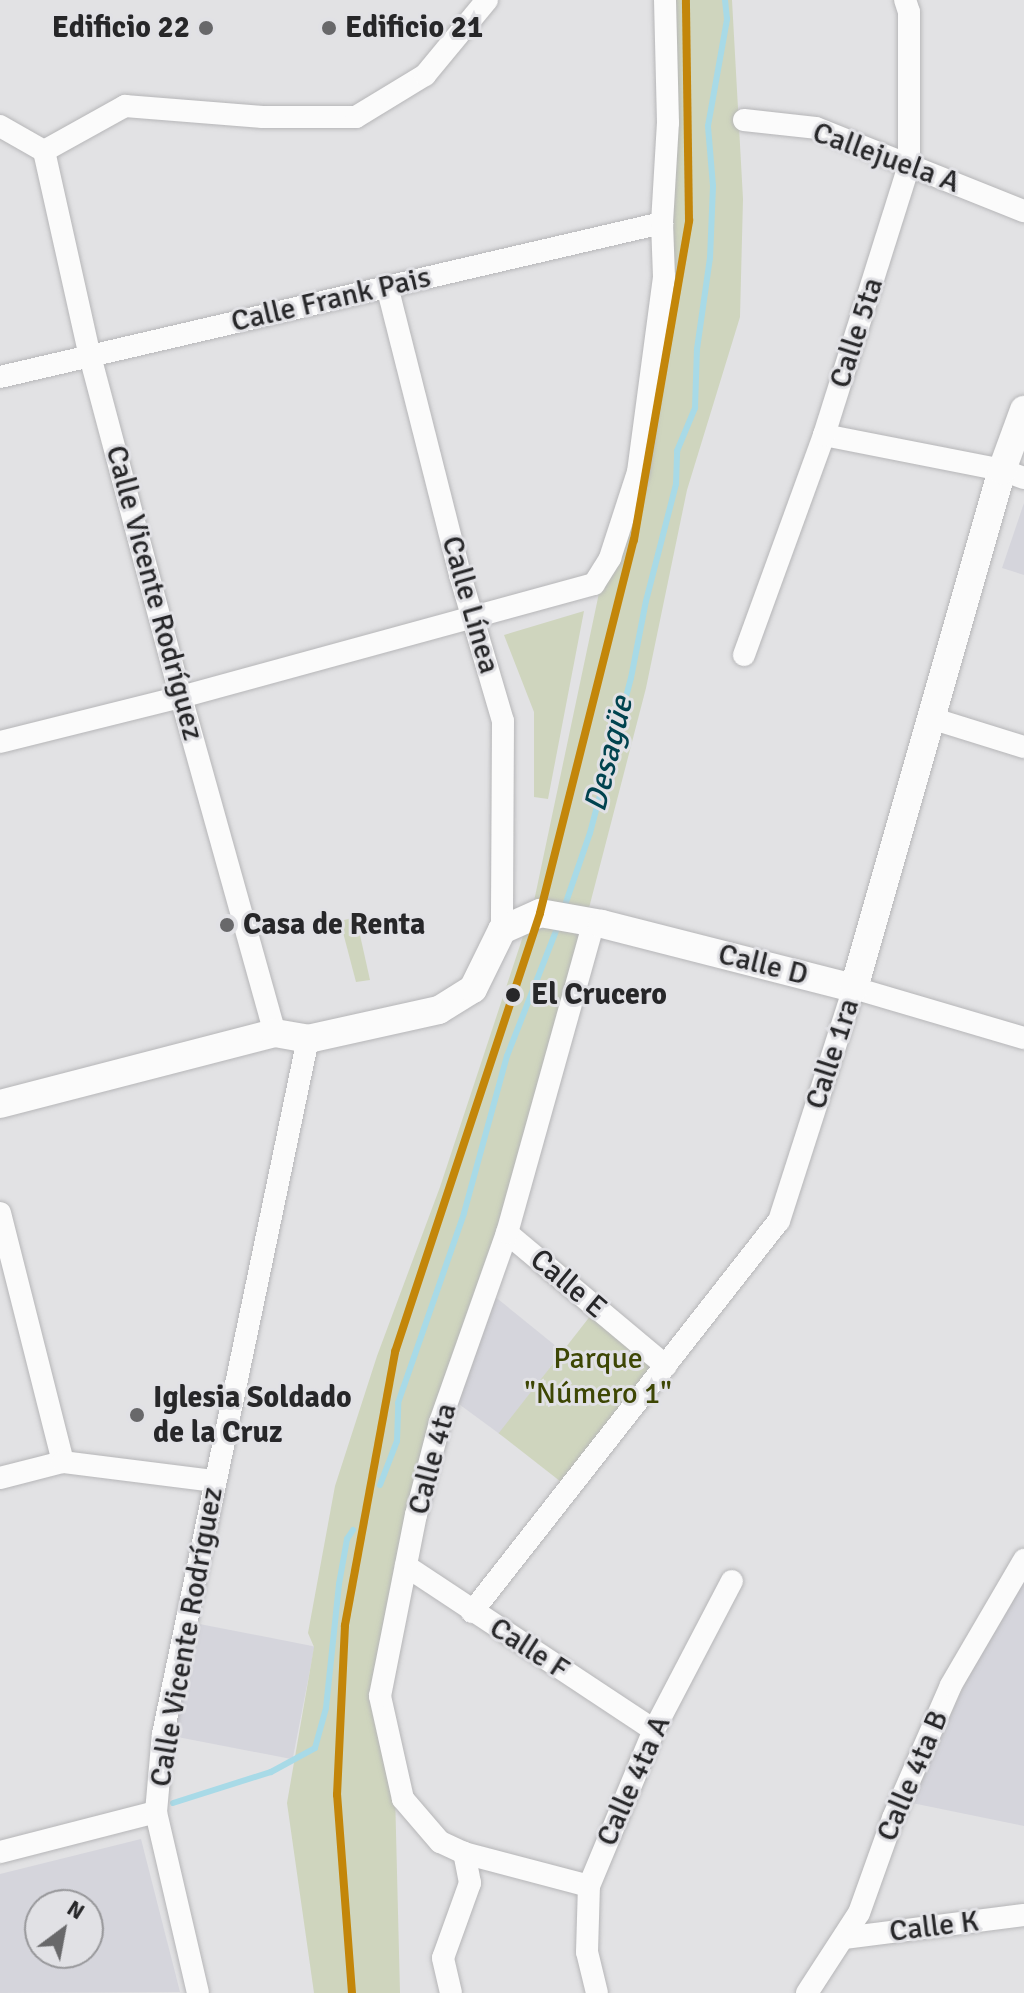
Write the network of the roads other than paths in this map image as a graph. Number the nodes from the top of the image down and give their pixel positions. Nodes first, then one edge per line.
1 (487, 0) edge
2 (665, 0) edge
3 (905, 0) edge
4 (744, 120) dead end
5 (0, 126) edge
6 (44, 151) junction
7 (909, 166) junction
8 (1024, 211) edge
9 (662, 223) junction
10 (387, 286) junction
11 (90, 356) junction
12 (0, 377) edge
13 (1024, 410) edge
14 (824, 435) junction
15 (1013, 474) edge
16 (473, 619) junction
17 (744, 655) dead end
18 (181, 697) junction
19 (934, 719) junction
20 (0, 742) edge
21 (1024, 747) edge
22 (586, 921) junction
23 (502, 930) junction
24 (854, 988) junction
25 (275, 1033) junction
26 (1024, 1038) edge
27 (308, 1039) junction
28 (0, 1104) edge
29 (0, 1213) edge
30 (507, 1233) junction
31 (666, 1366) junction
32 (63, 1462) junction
33 (0, 1478) edge
34 (214, 1481) junction
35 (1024, 1560) edge
36 (406, 1566) junction
37 (732, 1581) dead end
38 (472, 1612) junction
39 (654, 1730) junction
40 (156, 1812) junction
41 (0, 1852) edge
42 (464, 1853) junction
43 (589, 1886) junction
44 (1024, 1915) edge
45 (844, 1938) junction
46 (198, 1993) edge
47 (451, 1993) edge
48 (597, 1993) edge
49 (807, 1993) edge

1 - 6 street
2 - 9 street
3 - 7 street, Calle 5ta
4 - 7 street, Callejuela A
5 - 6 street
6 - 11 street, Calle Vicente Rodríguez
7 - 8 street, Callejuela A
7 - 14 street, Calle 5ta
9 - 10 street, Calle Frank Pais
9 - 16 street
10 - 11 street, Calle Frank Pais
10 - 16 street, Calle Línea
11 - 12 street, Calle Frank Pais
11 - 18 street, Calle Vicente Rodríguez
13 - 15 street, Calle 1ra
14 - 15 street
14 - 17 street, Calle 5ta
15 - 19 street, Calle 1ra
16 - 18 street
16 - 23 street, Calle Línea
18 - 20 street
18 - 25 street, Calle Vicente Rodríguez
19 - 21 street
19 - 24 street, Calle 1ra
22 - 23 street, Calle D
22 - 24 street, Calle D
22 - 30 street, Calle 4ta
23 - 27 street
24 - 26 street, Calle D
24 - 31 street, Calle 1ra
25 - 27 street
25 - 28 street
27 - 34 street, Calle Vicente Rodríguez
29 - 32 street
30 - 31 street, Calle E
30 - 36 street, Calle 4ta
31 - 38 street, Calle 1ra
32 - 33 street
32 - 34 street
34 - 40 street, Calle Vicente Rodríguez
35 - 45 street, Calle 4ta B
36 - 38 street, Calle F
36 - 42 street, Calle 4ta
37 - 39 street, Calle 4ta A
38 - 39 street, Calle F
39 - 43 street, Calle 4ta A
40 - 41 street
40 - 46 street, Calle Vicente Rodríguez
42 - 43 street, Calle 4ta
42 - 47 street
43 - 48 street, Calle 4ta A
44 - 45 street, Calle K
45 - 49 street, Calle 4ta B

